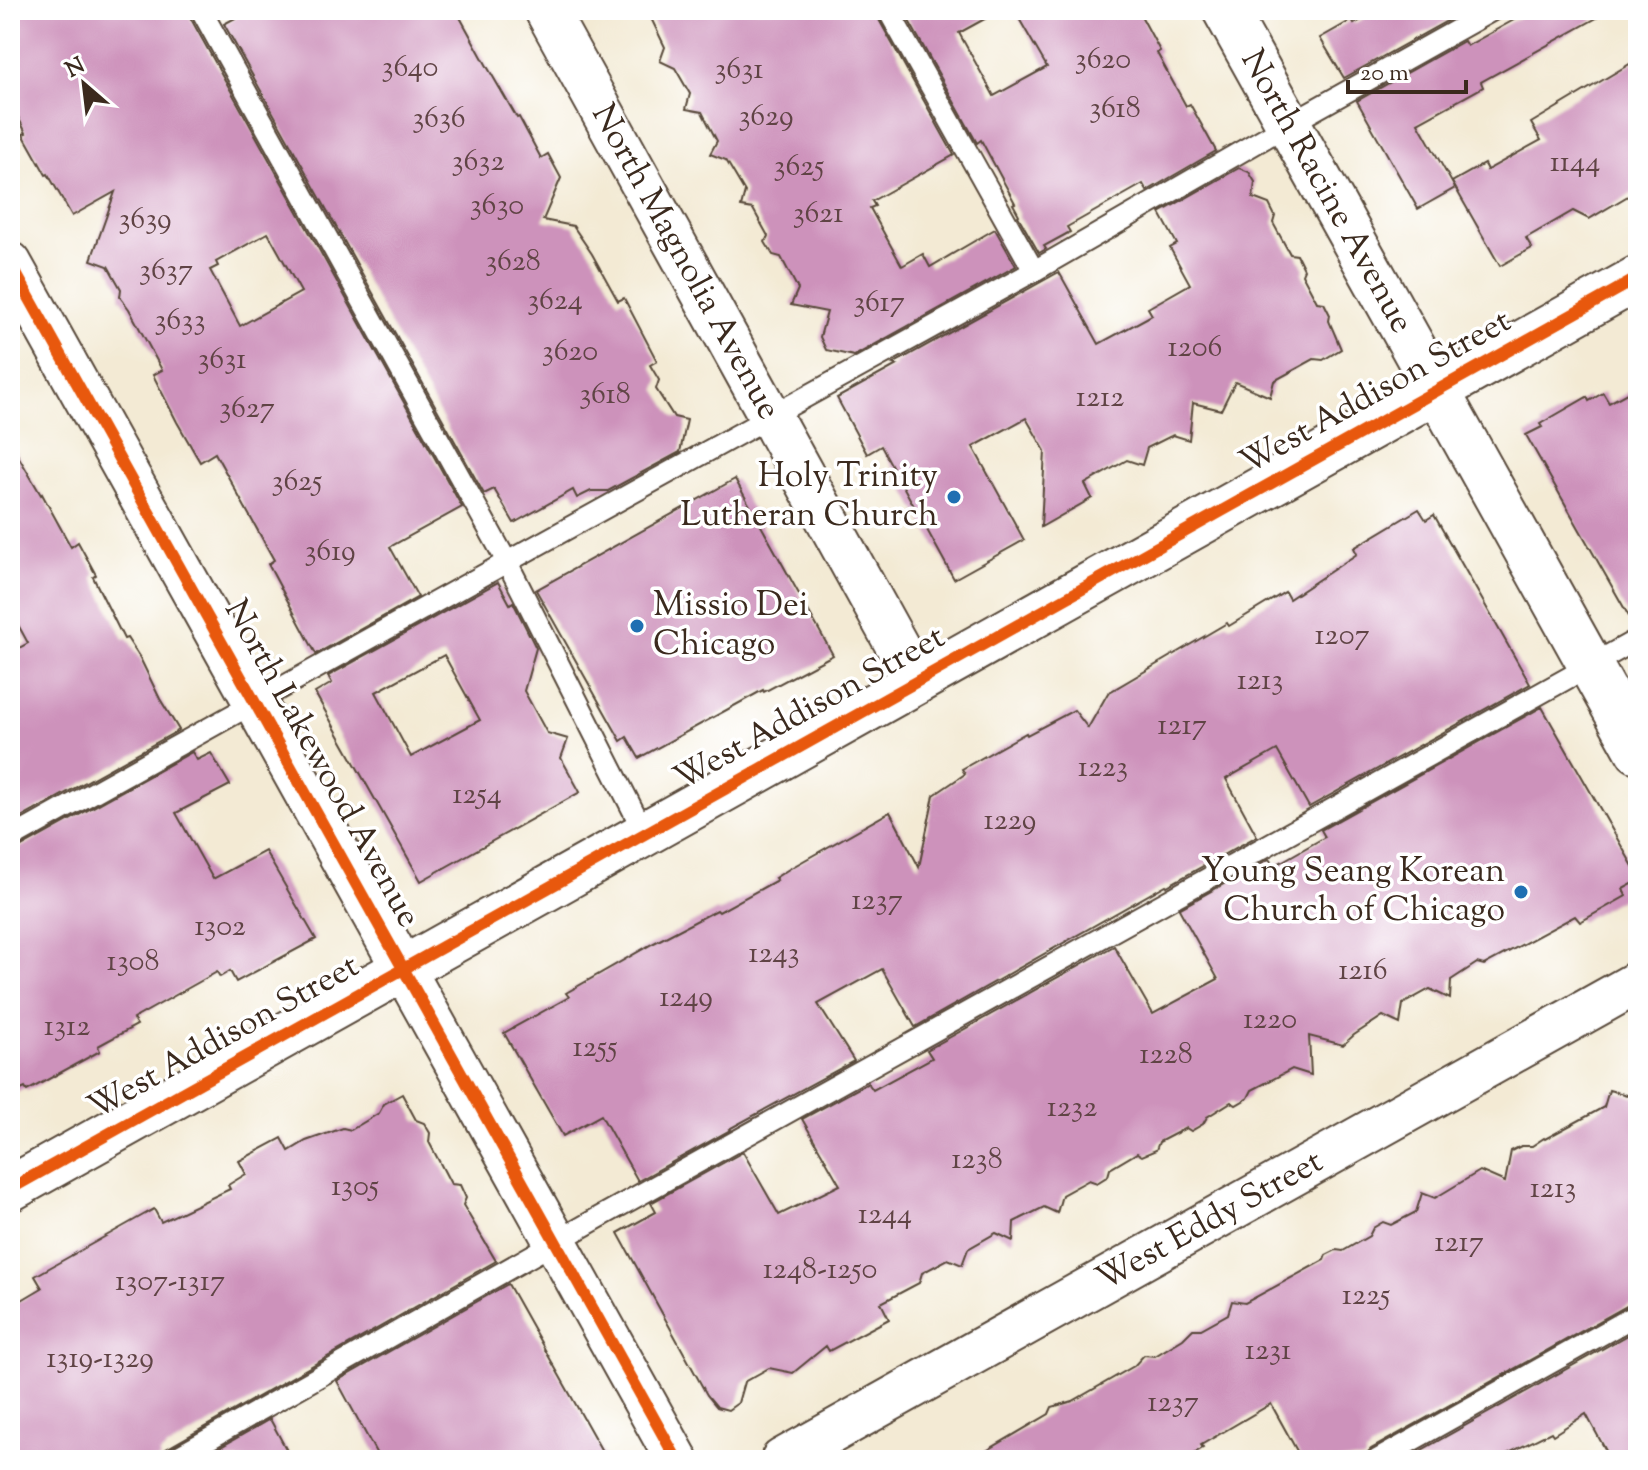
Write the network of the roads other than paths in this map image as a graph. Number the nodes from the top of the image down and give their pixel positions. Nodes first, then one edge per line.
1 (201, 10) edge
2 (546, 10) edge
3 (888, 10) edge
4 (1225, 10) edge
5 (1493, 10) edge
6 (1289, 124) junction
7 (10, 263) edge
8 (1034, 271) junction
9 (1638, 278) edge
10 (1437, 391) junction
11 (771, 415) junction
12 (507, 562) junction
13 (1638, 639) edge
14 (1591, 666) junction
15 (917, 682) junction
16 (255, 702) junction
17 (1638, 751) edge
18 (645, 834) junction
19 (10, 839) edge
20 (404, 969) junction
21 (1638, 982) edge
22 (10, 1189) edge
23 (556, 1242) junction
24 (1638, 1314) edge
25 (172, 1460) edge
26 (677, 1460) edge
27 (782, 1460) edge
28 (1377, 1460) edge

1 - 12 lane
2 - 11 street, North Magnolia Avenue
3 - 8 lane
4 - 6 street, North Racine Avenue
5 - 6 lane
6 - 8 lane
6 - 10 street, North Racine Avenue
7 - 16 street, North Lakewood Avenue
8 - 11 lane
9 - 10 street, West Addison Street
10 - 14 street, North Racine Avenue
10 - 15 street, West Addison Street
11 - 12 lane
11 - 15 street, North Magnolia Avenue
12 - 16 lane
12 - 18 lane
13 - 14 lane
14 - 17 street, North Racine Avenue
14 - 23 lane
15 - 18 street, West Addison Street
16 - 19 lane
16 - 20 street, North Lakewood Avenue
18 - 20 street, West Addison Street
20 - 22 street, West Addison Street
20 - 23 street, North Lakewood Avenue
21 - 27 street, West Eddy Street
23 - 25 lane
23 - 26 street, North Lakewood Avenue
24 - 28 lane

